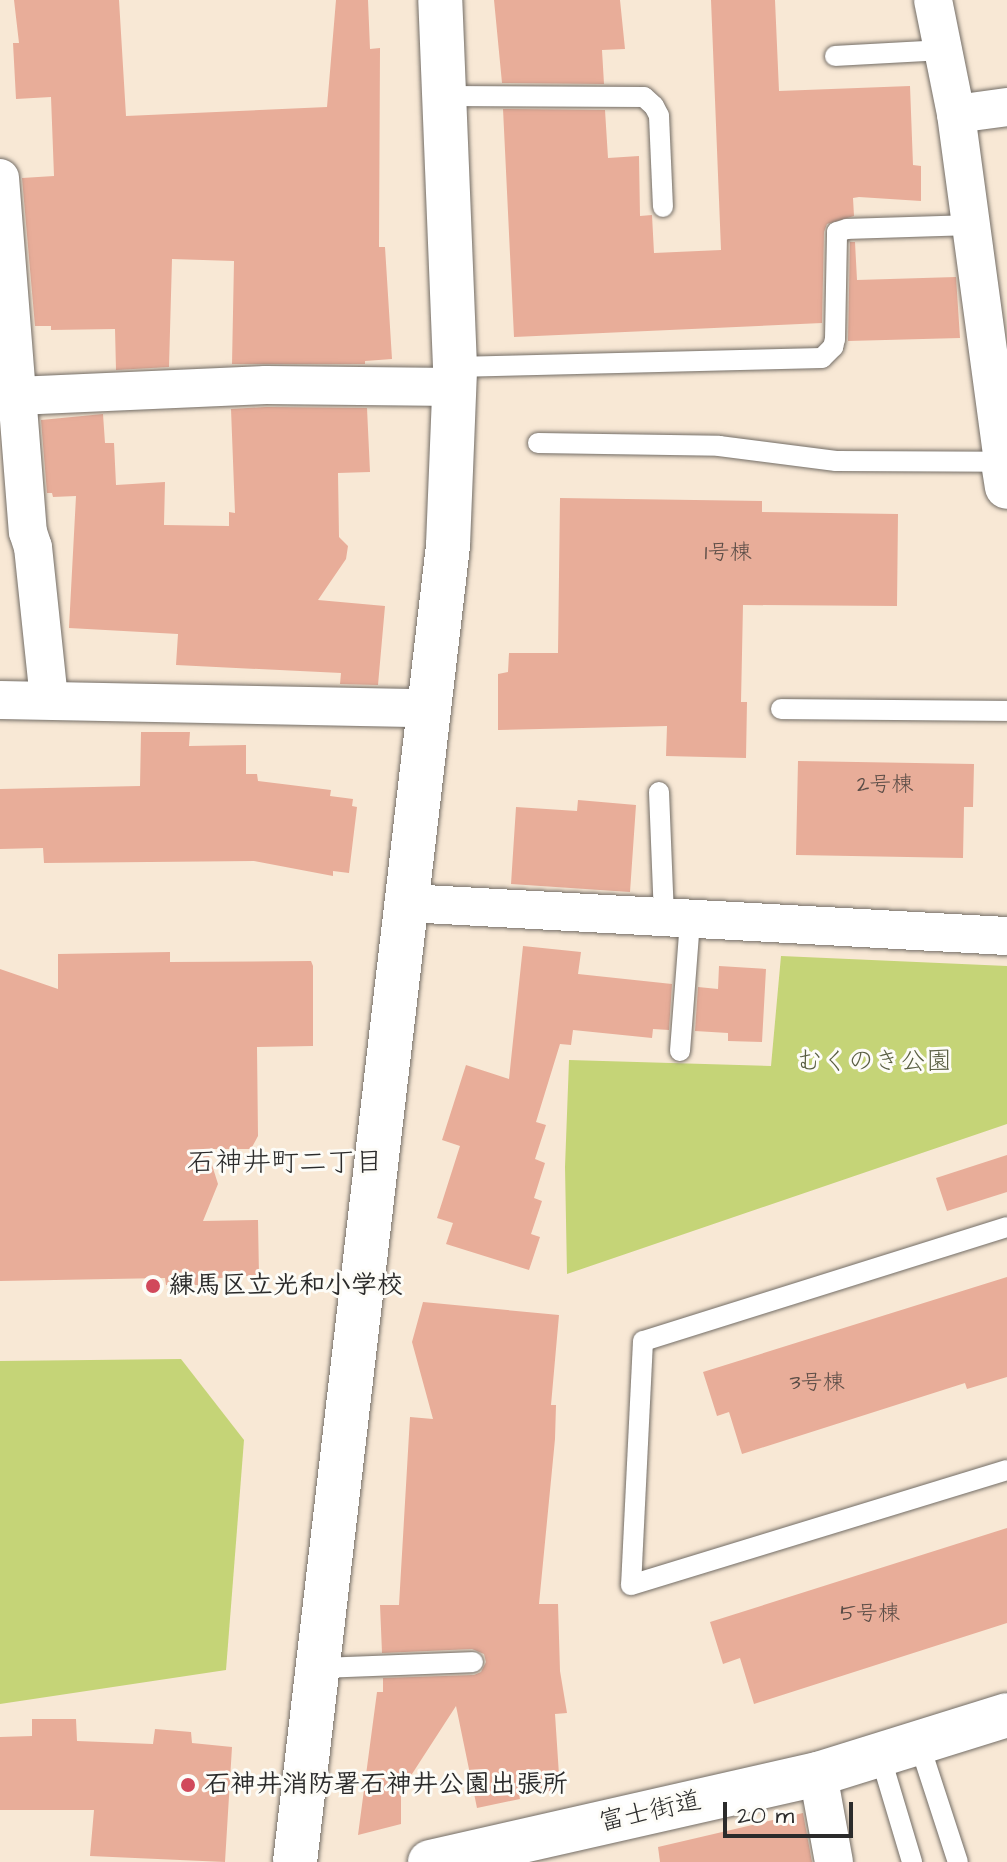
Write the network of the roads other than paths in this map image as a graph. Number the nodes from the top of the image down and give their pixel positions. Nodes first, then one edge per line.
1 (440, 0) edge
2 (933, 0) edge
3 (943, 50) junction
4 (835, 56) dead end
5 (444, 96) junction
6 (1007, 107) edge
7 (956, 114) junction
8 (0, 178) edge
9 (663, 207) dead end
10 (971, 225) junction
11 (455, 377) junction
12 (16, 396) junction
13 (538, 443) dead end
14 (1005, 474) edge
15 (17, 546) edge
16 (0, 700) edge
17 (49, 700) junction
18 (431, 708) junction
19 (781, 709) dead end
20 (1007, 711) edge
21 (659, 792) dead end
22 (407, 903) junction
23 (677, 919) junction
24 (1007, 936) edge
25 (680, 1051) dead end
26 (1007, 1227) edge
27 (1007, 1470) edge
28 (473, 1662) dead end
29 (318, 1668) junction
30 (1007, 1715) edge
31 (900, 1749) junction
32 (818, 1774) junction
33 (295, 1862) edge
34 (430, 1862) edge
35 (834, 1862) edge
36 (912, 1862) edge
37 (958, 1862) edge

1 - 5 street
2 - 3 street
3 - 4 lane
3 - 7 street
5 - 9 lane
5 - 11 street
6 - 7 street
7 - 10 street
8 - 12 street
10 - 11 lane
10 - 14 street
11 - 12 street
11 - 18 street
12 - 15 street
13 - 14 lane
15 - 17 street
16 - 17 street
17 - 18 street
18 - 22 street
19 - 20 lane
21 - 23 lane
22 - 23 street
22 - 29 street
23 - 24 street
23 - 25 lane
26 - 27 lane
28 - 29 lane
29 - 33 street
30 - 31 street, 富士街道
31 - 32 street, 富士街道
31 - 36 lane
31 - 37 lane
32 - 34 street, 富士街道
32 - 35 street

